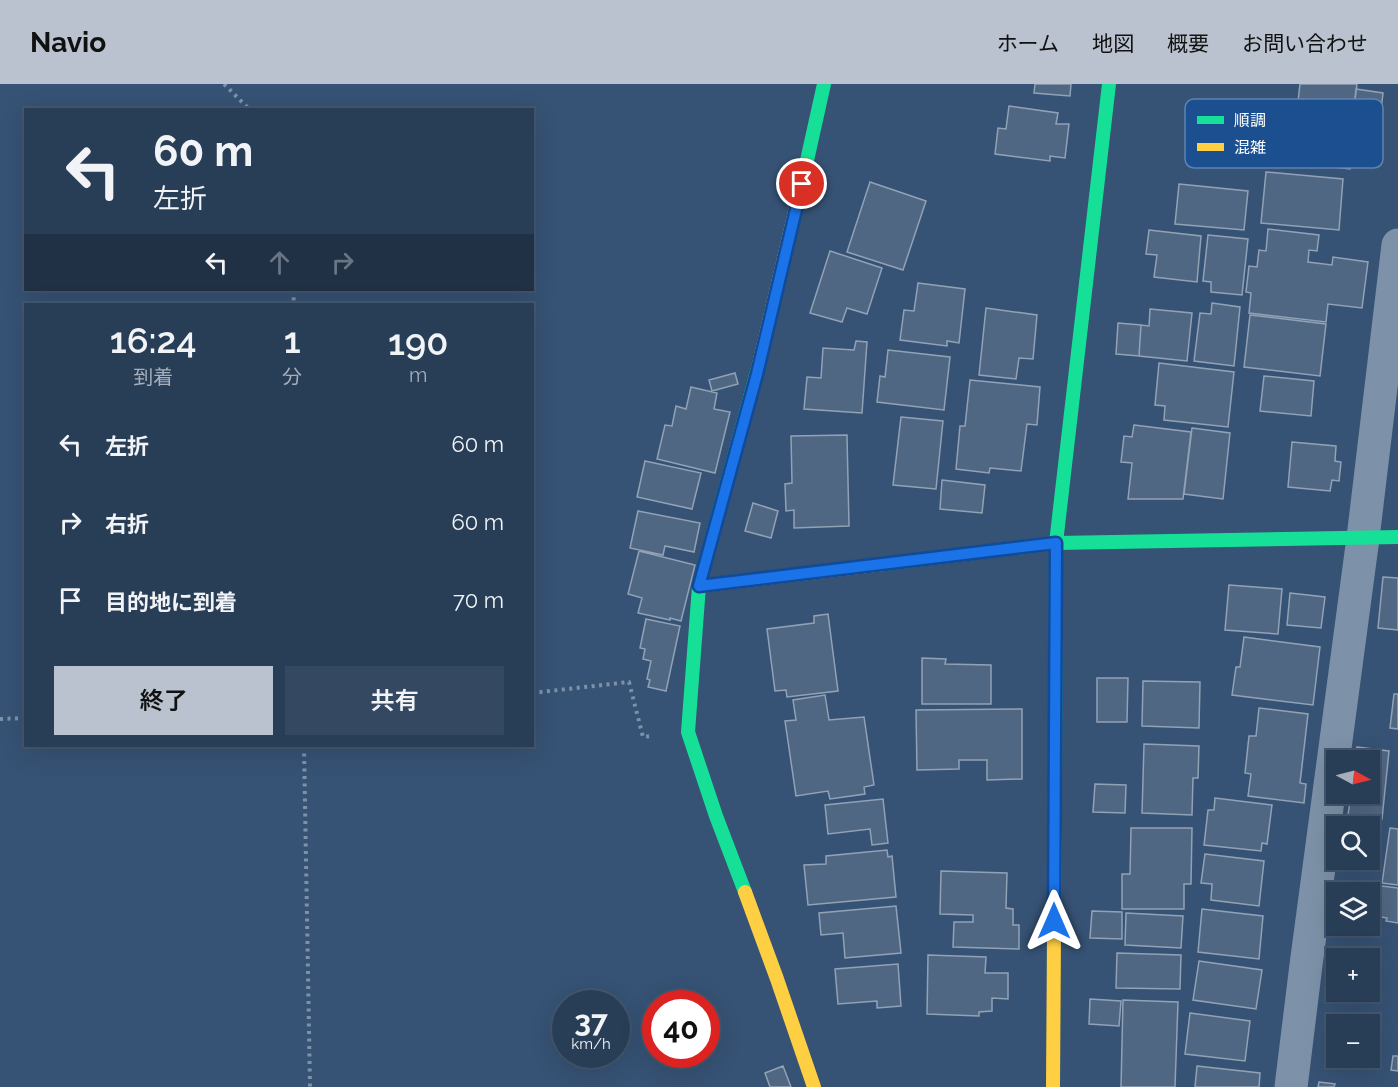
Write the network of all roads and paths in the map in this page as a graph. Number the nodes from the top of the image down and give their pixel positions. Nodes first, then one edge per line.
1 (224, 84) edge
2 (824, 84) edge
3 (1108, 84) edge
4 (248, 108) edge
5 (1398, 245) edge
6 (1398, 537) edge
7 (1363, 538) junction
8 (1056, 543) junction
9 (699, 586) junction
10 (534, 693) edge
11 (24, 718) edge
12 (0, 719) edge
13 (688, 732) junction
14 (304, 747) edge
15 (310, 1087) edge
16 (814, 1087) edge
17 (1053, 1087) edge
18 (1291, 1087) edge

1 - 4 path
2 - 9 street
3 - 8 street
5 - 7 street
6 - 7 street
7 - 8 street
7 - 18 street
8 - 9 street
8 - 17 street
9 - 13 street
10 - 13 path
11 - 12 path
13 - 16 street
14 - 15 path

